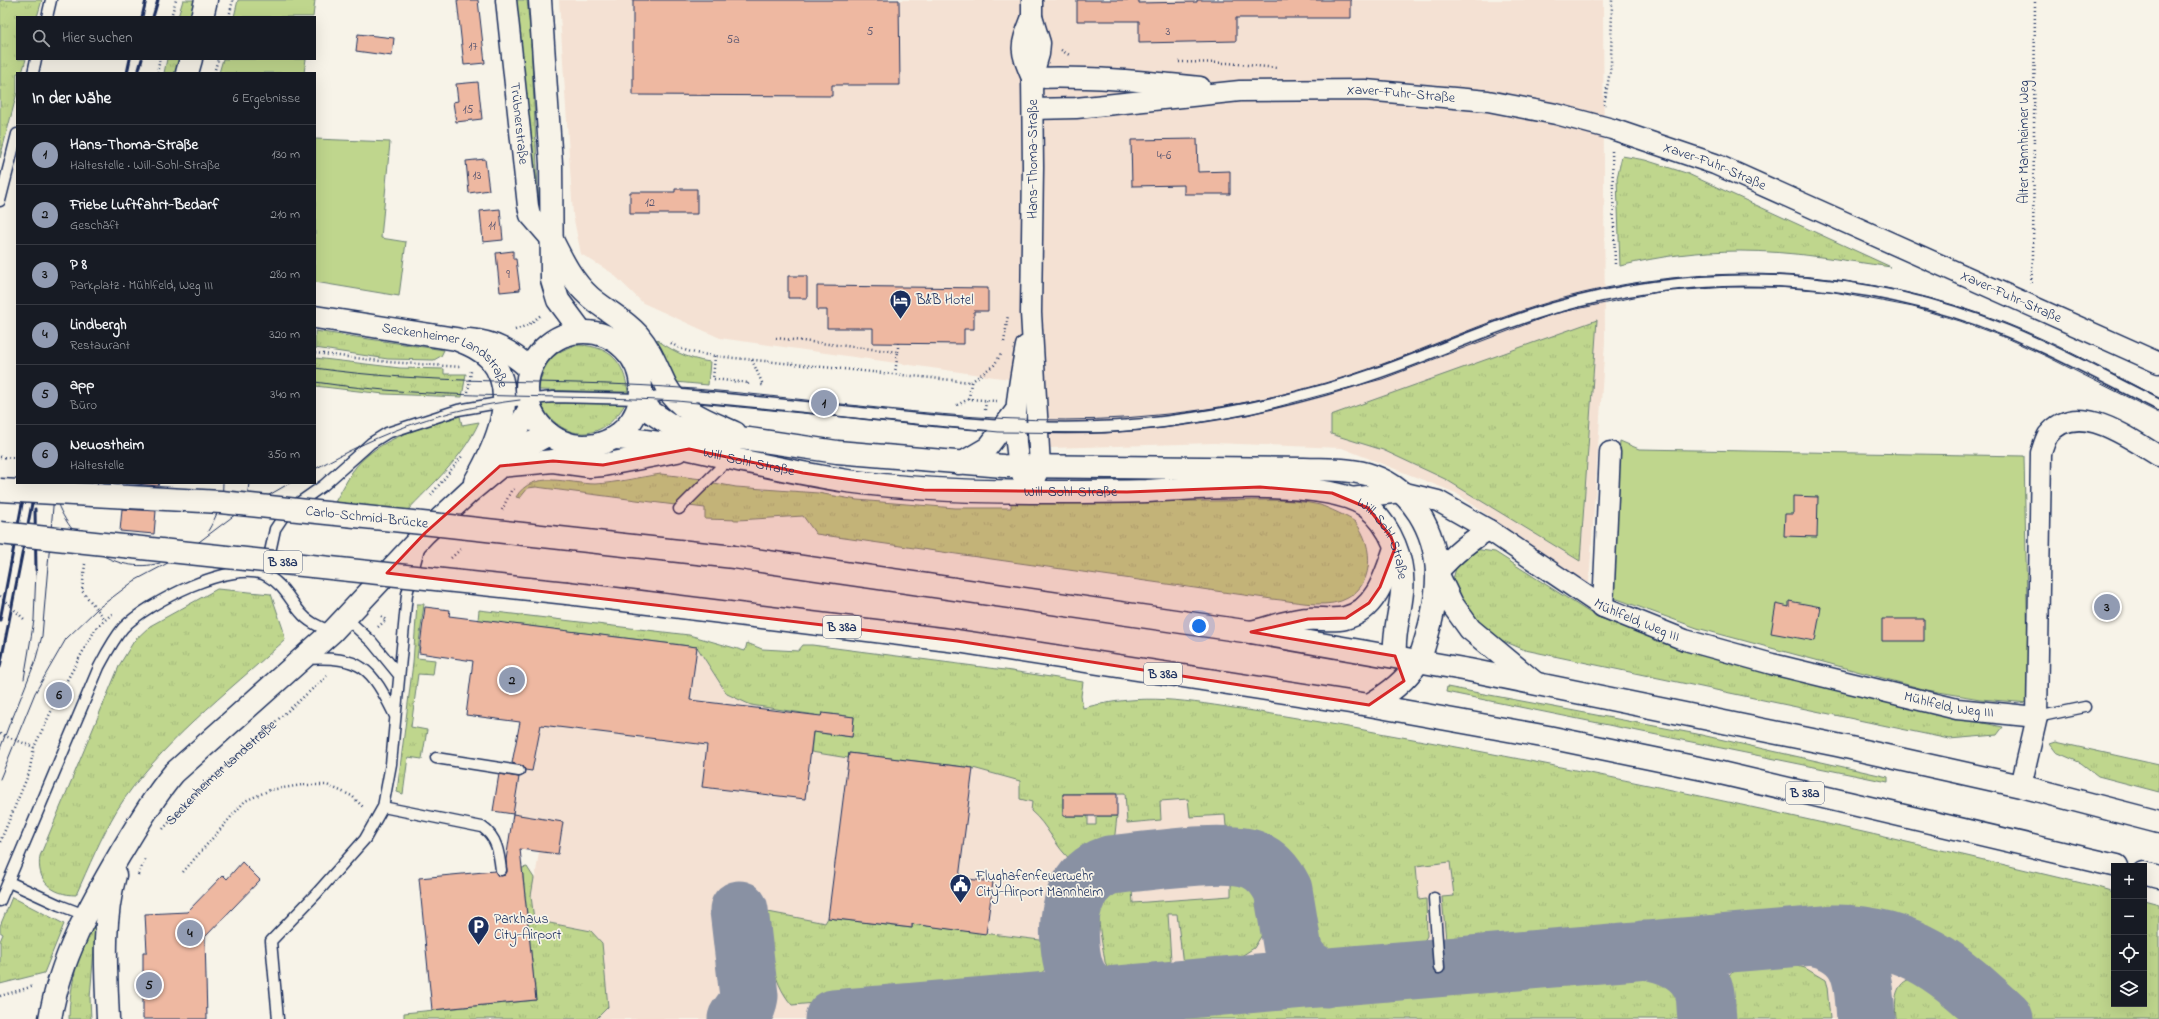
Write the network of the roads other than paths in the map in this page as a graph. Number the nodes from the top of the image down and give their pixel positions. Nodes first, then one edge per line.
1 (51, 0) edge
2 (206, 0) edge
3 (506, 0) edge
4 (540, 0) edge
5 (1032, 8) edge
6 (47, 16) edge
7 (202, 16) edge
8 (36, 60) edge
9 (191, 60) edge
10 (32, 72) edge
11 (187, 72) edge
12 (1032, 78) junction
13 (1240, 91) junction
14 (1033, 109) junction
15 (16, 138) edge
16 (0, 201) edge
17 (550, 238) junction
18 (1031, 313) junction
19 (316, 318) edge
20 (581, 331) junction
21 (456, 339) junction
22 (2159, 363) edge
23 (530, 369) junction
24 (671, 394) junction
25 (641, 399) junction
26 (504, 402) junction
27 (529, 403) junction
28 (2159, 405) edge
29 (1012, 421) junction
30 (1038, 427) junction
31 (549, 434) junction
32 (615, 438) junction
33 (749, 439) junction
34 (689, 449) junction
35 (1610, 452) dead end
36 (2159, 456) edge
37 (730, 458) junction
38 (959, 464) junction
39 (500, 466) junction
40 (1029, 466) junction
41 (474, 483) junction
42 (0, 490) edge
43 (1029, 492) junction
44 (1401, 492) junction
45 (1351, 498) junction
46 (679, 509) dead end
47 (433, 529) junction
48 (1489, 530) junction
49 (0, 533) edge
50 (1395, 548) junction
51 (1437, 573) junction
52 (265, 575) junction
53 (1603, 607) junction
54 (339, 625) junction
55 (1251, 632) junction
56 (1395, 656) junction
57 (303, 659) junction
58 (1419, 661) junction
59 (399, 675) junction
60 (1404, 681) junction
61 (1535, 683) junction
62 (1369, 705) junction
63 (2085, 707) dead end
64 (1426, 715) junction
65 (395, 716) junction
66 (2037, 717) junction
67 (436, 758) dead end
68 (519, 771) dead end
69 (2021, 786) junction
70 (383, 807) junction
71 (2159, 822) edge
72 (122, 852) junction
73 (2111, 865) edge
74 (501, 870) dead end
75 (2147, 874) edge
76 (2159, 877) edge
77 (10, 882) junction
78 (1434, 898) dead end
79 (0, 901) edge
80 (108, 912) junction
81 (85, 915) junction
82 (1439, 968) dead end
83 (50, 1019) edge
84 (108, 1019) edge
85 (278, 1019) edge

1 - 6 lane
2 - 7 main road
3 - 17 street, Trübnerstraße
4 - 17 main road
5 - 12 street, Hans-Thoma-Straße
8 - 10 lane
9 - 11 main road
12 - 13 street, Xaver-Fuhr-Straße
12 - 14 street, Hans-Thoma-Straße
13 - 14 street, Xaver-Fuhr-Straße
13 - 22 street, Xaver-Fuhr-Straße
14 - 18 street, Hans-Thoma-Straße
15 - 16 lane
17 - 20 main road
17 - 24 main road
18 - 29 street, Hans-Thoma-Straße
18 - 30 street, Hans-Thoma-Straße
19 - 21 main road, Seckenheimer Landstraße
20 - 23 main road, Seckenheimer Landstraße
20 - 25 main road, Seckenheimer Landstraße
21 - 23 main road
21 - 26 main road, Seckenheimer Landstraße
23 - 27 main road, Seckenheimer Landstraße
24 - 25 lane
24 - 29 lane
24 - 33 main road
25 - 27 lane
25 - 32 main road, Seckenheimer Landstraße
25 - 33 main road, Will-Sohl-Straße
26 - 27 lane
26 - 41 main road, Seckenheimer Landstraße
26 - 52 lane
27 - 31 main road, Seckenheimer Landstraße
27 - 41 main road, Seckenheimer Landstraße
28 - 30 lane
29 - 30 lane
29 - 38 street, Hans-Thoma-Straße
29 - 40 street, Hans-Thoma-Straße
30 - 40 street, Hans-Thoma-Straße
31 - 32 main road, Seckenheimer Landstraße
31 - 39 main road, Seckenheimer Landstraße
32 - 34 main road, Will-Sohl-Straße
33 - 38 main road, Will-Sohl-Straße
34 - 37 main road, Will-Sohl-Straße
34 - 39 main road
35 - 53 street
36 - 66 street
37 - 43 main road, Will-Sohl-Straße
37 - 46 lane
38 - 40 main road, Will-Sohl-Straße
39 - 41 main road, Seckenheimer Landstraße
40 - 43 street, Hans-Thoma-Straße
40 - 44 main road, Will-Sohl-Straße
41 - 47 main road, Seckenheimer Landstraße
42 - 47 main road, Carlo-Schmid-Brücke, bridge
43 - 45 main road, Will-Sohl-Straße
44 - 45 street
44 - 48 street, Mühlfeld, Weg III
44 - 51 main road, Will-Sohl-Straße
45 - 50 main road, Will-Sohl-Straße
47 - 54 main road, Seckenheimer Landstraße
47 - 55 main road, Carlo-Schmid-Brücke, bridge
47 - 59 lane
48 - 51 street
48 - 53 street, Mühlfeld, Weg III
49 - 62 main road, B 38a, bridge
50 - 55 main road
50 - 56 main road, Will-Sohl-Straße
51 - 58 main road
51 - 61 main road
52 - 54 lane
52 - 77 lane
53 - 66 street, Mühlfeld, Weg III
54 - 57 main road, Seckenheimer Landstraße
54 - 59 lane
55 - 56 main road, Carlo-Schmid-Brücke
56 - 58 main road, Carlo-Schmid-Brücke
56 - 60 main road, Will-Sohl-Straße
57 - 65 lane
57 - 72 main road, Seckenheimer Landstraße
58 - 60 main road
58 - 61 main road, Carlo-Schmid-Brücke
59 - 65 lane
60 - 62 main road
60 - 64 main road, Will-Sohl-Straße
61 - 69 main road, Carlo-Schmid-Brücke
62 - 64 main road, B 38a
63 - 66 lane
64 - 73 main road, B 38a
65 - 70 lane
66 - 69 street
67 - 68 lane
69 - 71 main road, Carlo-Schmid-Brücke
70 - 74 lane
70 - 85 lane
72 - 80 main road, Seckenheimer Landstraße
72 - 81 main road, Seckenheimer Landstraße
75 - 76 main road
77 - 79 lane
77 - 81 lane
78 - 82 lane
80 - 81 main road
80 - 84 main road, Seckenheimer Landstraße
81 - 83 main road, Seckenheimer Landstraße

